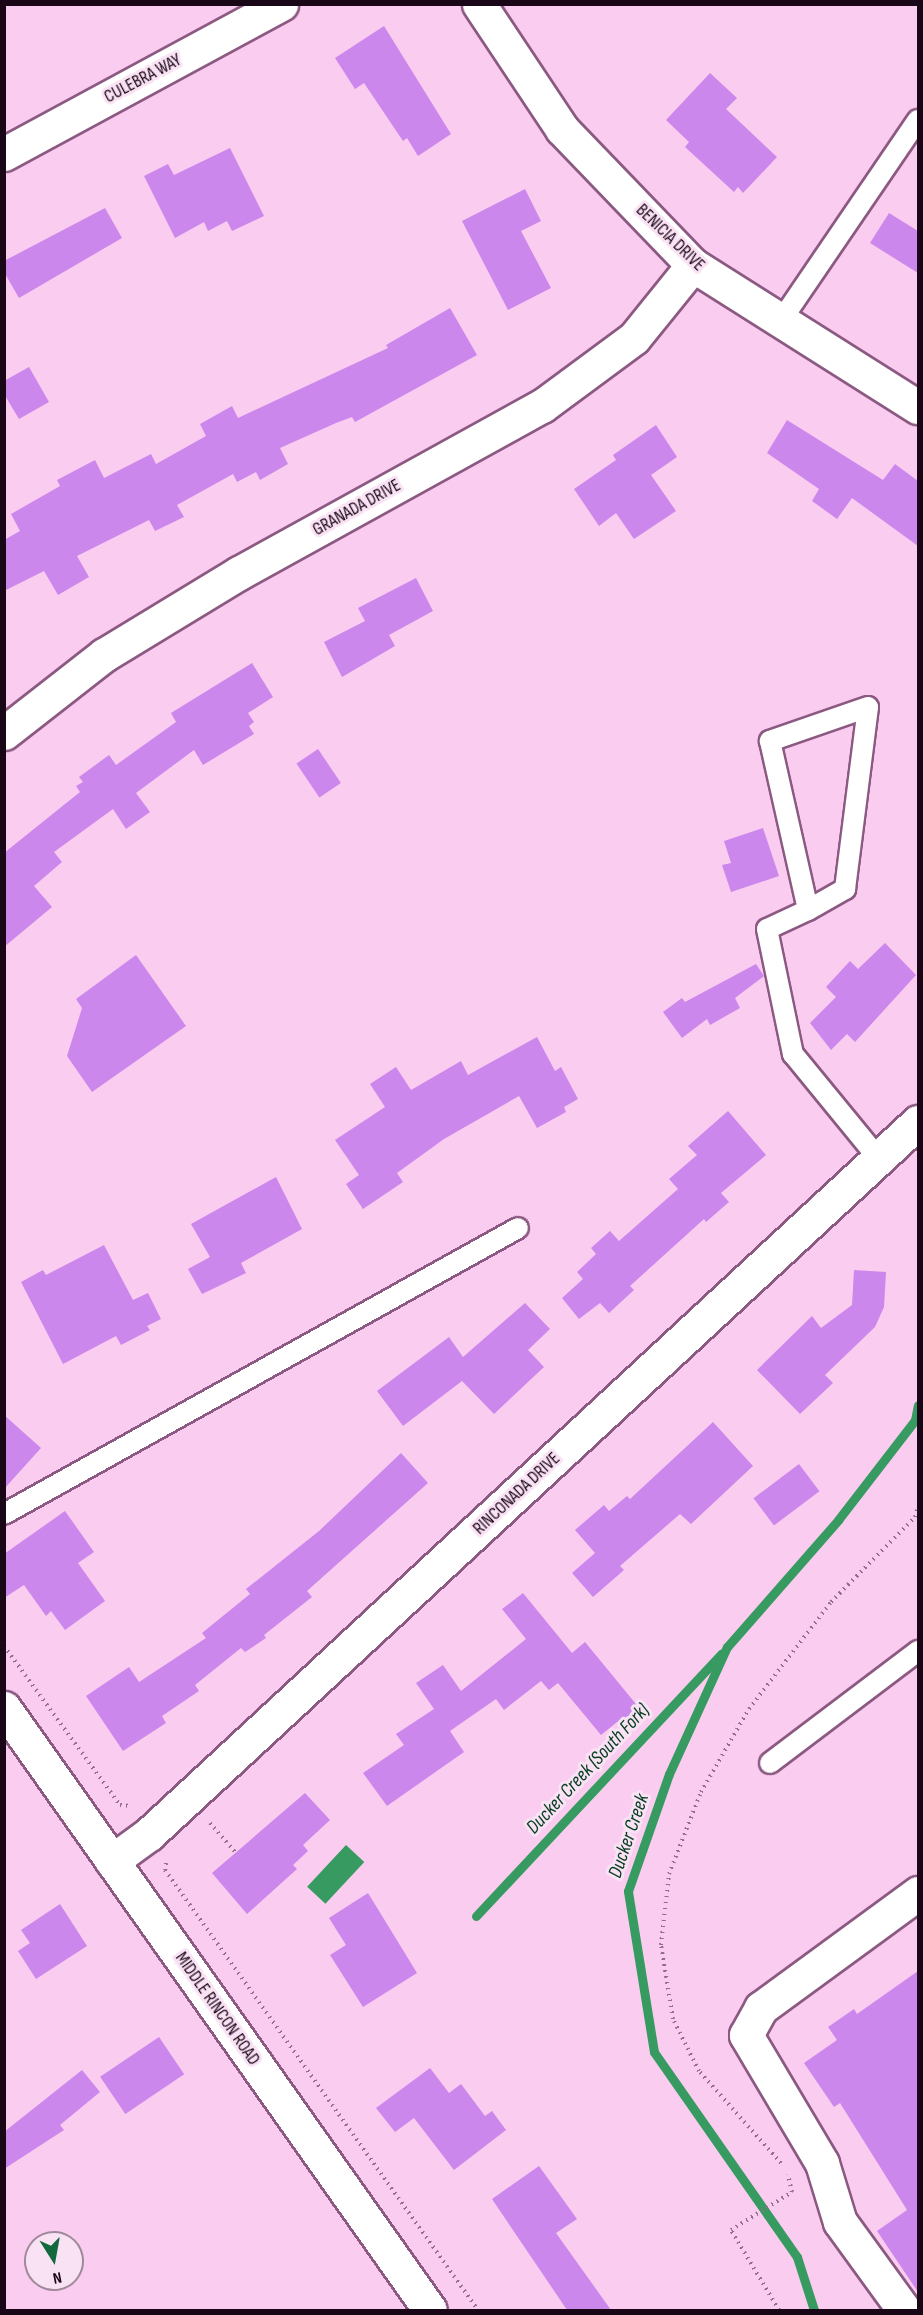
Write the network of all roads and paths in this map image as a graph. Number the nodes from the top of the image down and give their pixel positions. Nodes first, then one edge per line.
1 (281, 4) edge
2 (479, 4) edge
3 (918, 120) edge
4 (4, 154) edge
5 (693, 265) junction
6 (782, 319) junction
7 (918, 407) edge
8 (4, 733) edge
9 (808, 910) junction
10 (918, 1122) edge
11 (878, 1158) junction
12 (518, 1228) dead end
13 (4, 1514) edge
14 (4, 1646) edge
15 (918, 1651) edge
16 (4, 1708) edge
17 (770, 1763) dead end
18 (131, 1806) dead end
19 (208, 1820) dead end
20 (236, 1853) dead end
21 (112, 1861) junction
22 (167, 1861) dead end
23 (918, 1893) edge
24 (699, 2071) dead end
25 (430, 2310) edge
26 (478, 2310) edge
27 (778, 2310) edge
28 (904, 2310) edge

1 - 4 street, CULEBRA WAY
2 - 5 street, BENICIA DRIVE
3 - 6 lane
5 - 6 street, BENICIA DRIVE
5 - 8 street, GRANADA DRIVE
6 - 7 street, BENICIA DRIVE
9 - 9 lane
9 - 11 lane
10 - 11 street, RINCONADA DRIVE
11 - 21 street, RINCONADA DRIVE
12 - 13 lane
14 - 18 path
15 - 17 lane
16 - 21 street, MIDDLE RINCON ROAD
19 - 20 path
21 - 25 street, MIDDLE RINCON ROAD
22 - 26 path
23 - 28 street
24 - 27 path

